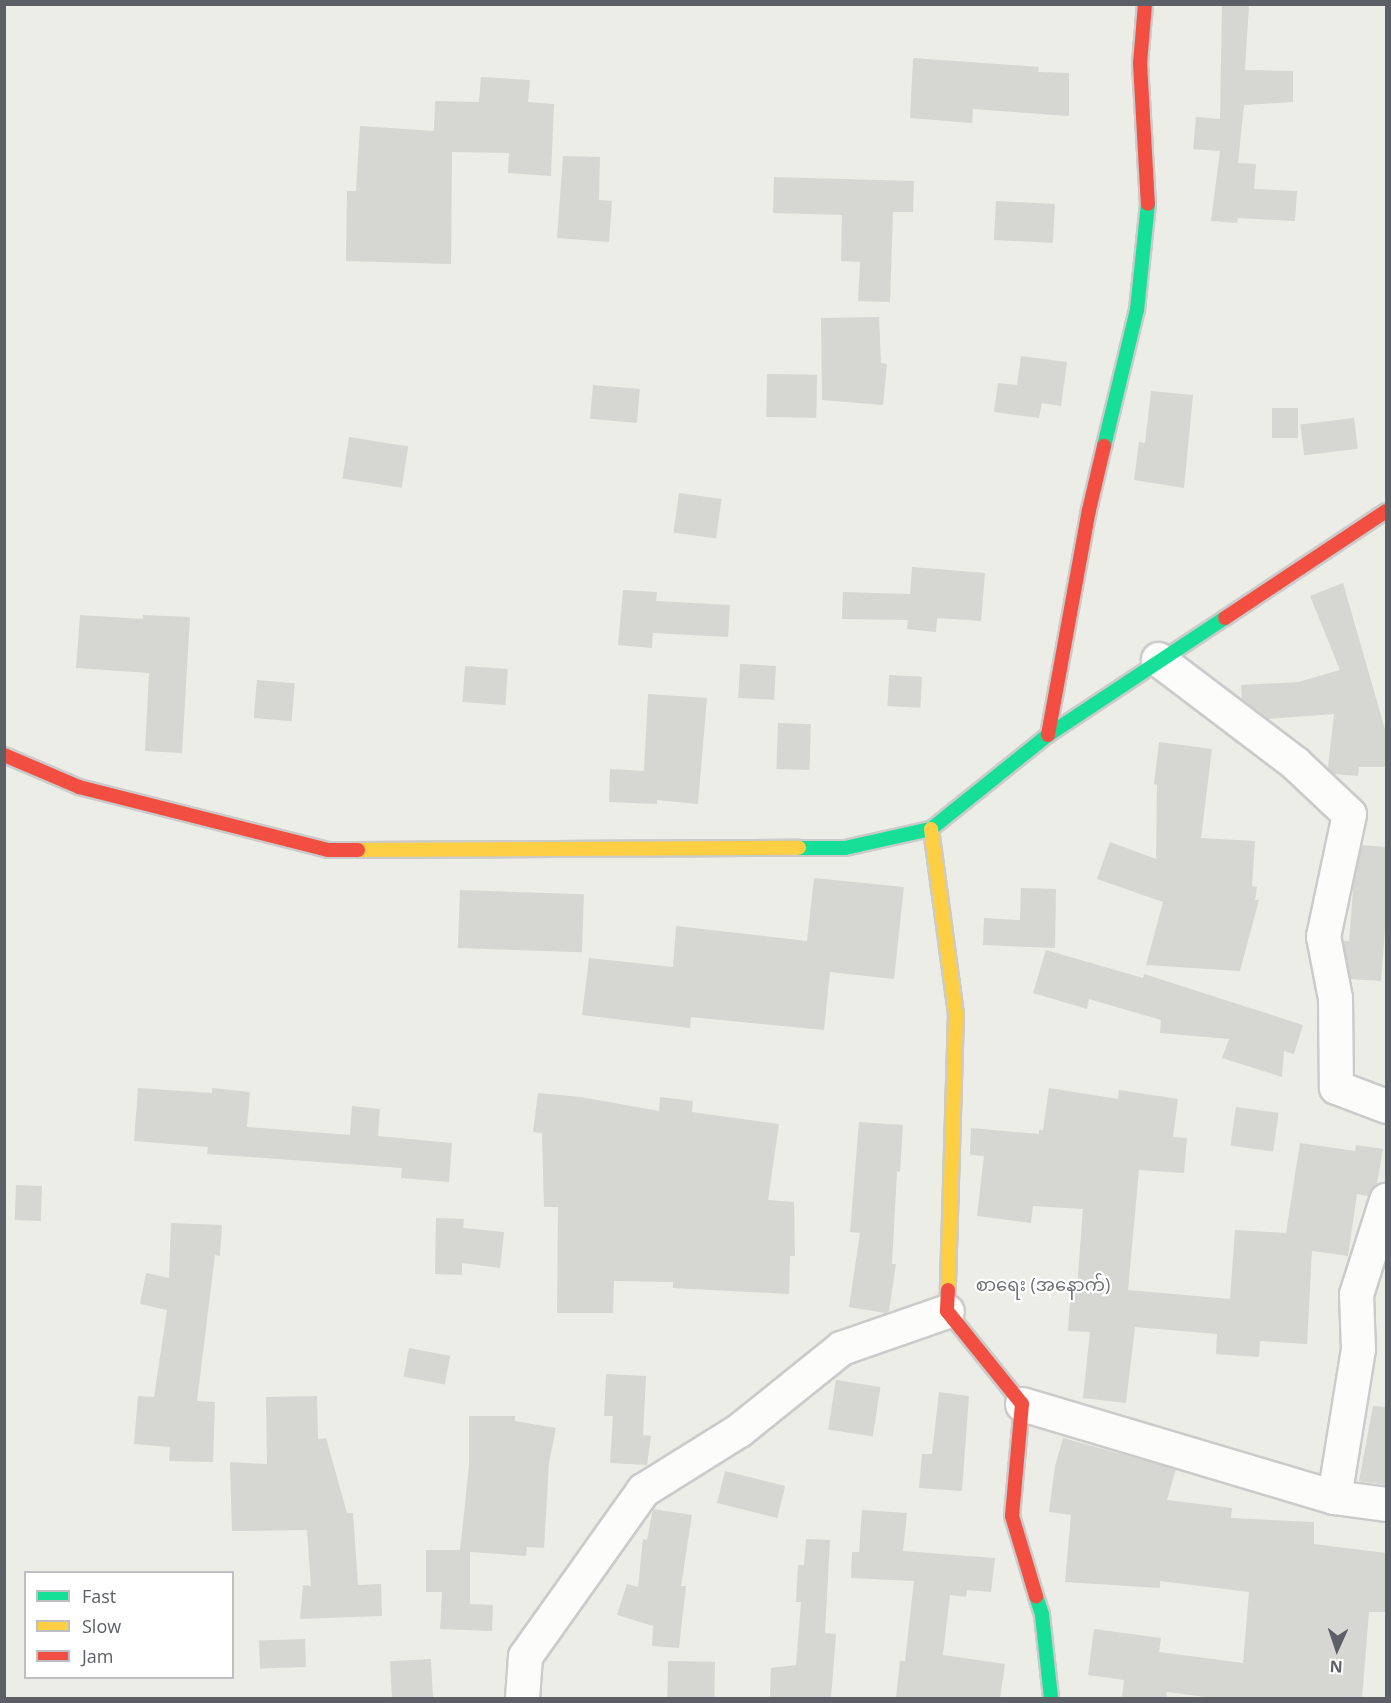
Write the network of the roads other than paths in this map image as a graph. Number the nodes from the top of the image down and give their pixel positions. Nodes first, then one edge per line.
1 (1145, 4) edge
2 (1386, 511) edge
3 (1158, 659) junction
4 (1048, 735) junction
5 (4, 755) edge
6 (932, 829) junction
7 (1386, 1106) edge
8 (1386, 1200) edge
9 (947, 1311) junction
10 (1023, 1404) junction
11 (1334, 1497) junction
12 (1386, 1504) edge
13 (522, 1698) edge
14 (1051, 1698) edge

1 - 4 street
2 - 3 street
3 - 4 street
3 - 7 street
4 - 6 street
5 - 6 street
6 - 9 street
8 - 11 street
9 - 10 street
9 - 13 street
10 - 11 street
10 - 14 street
11 - 12 street

